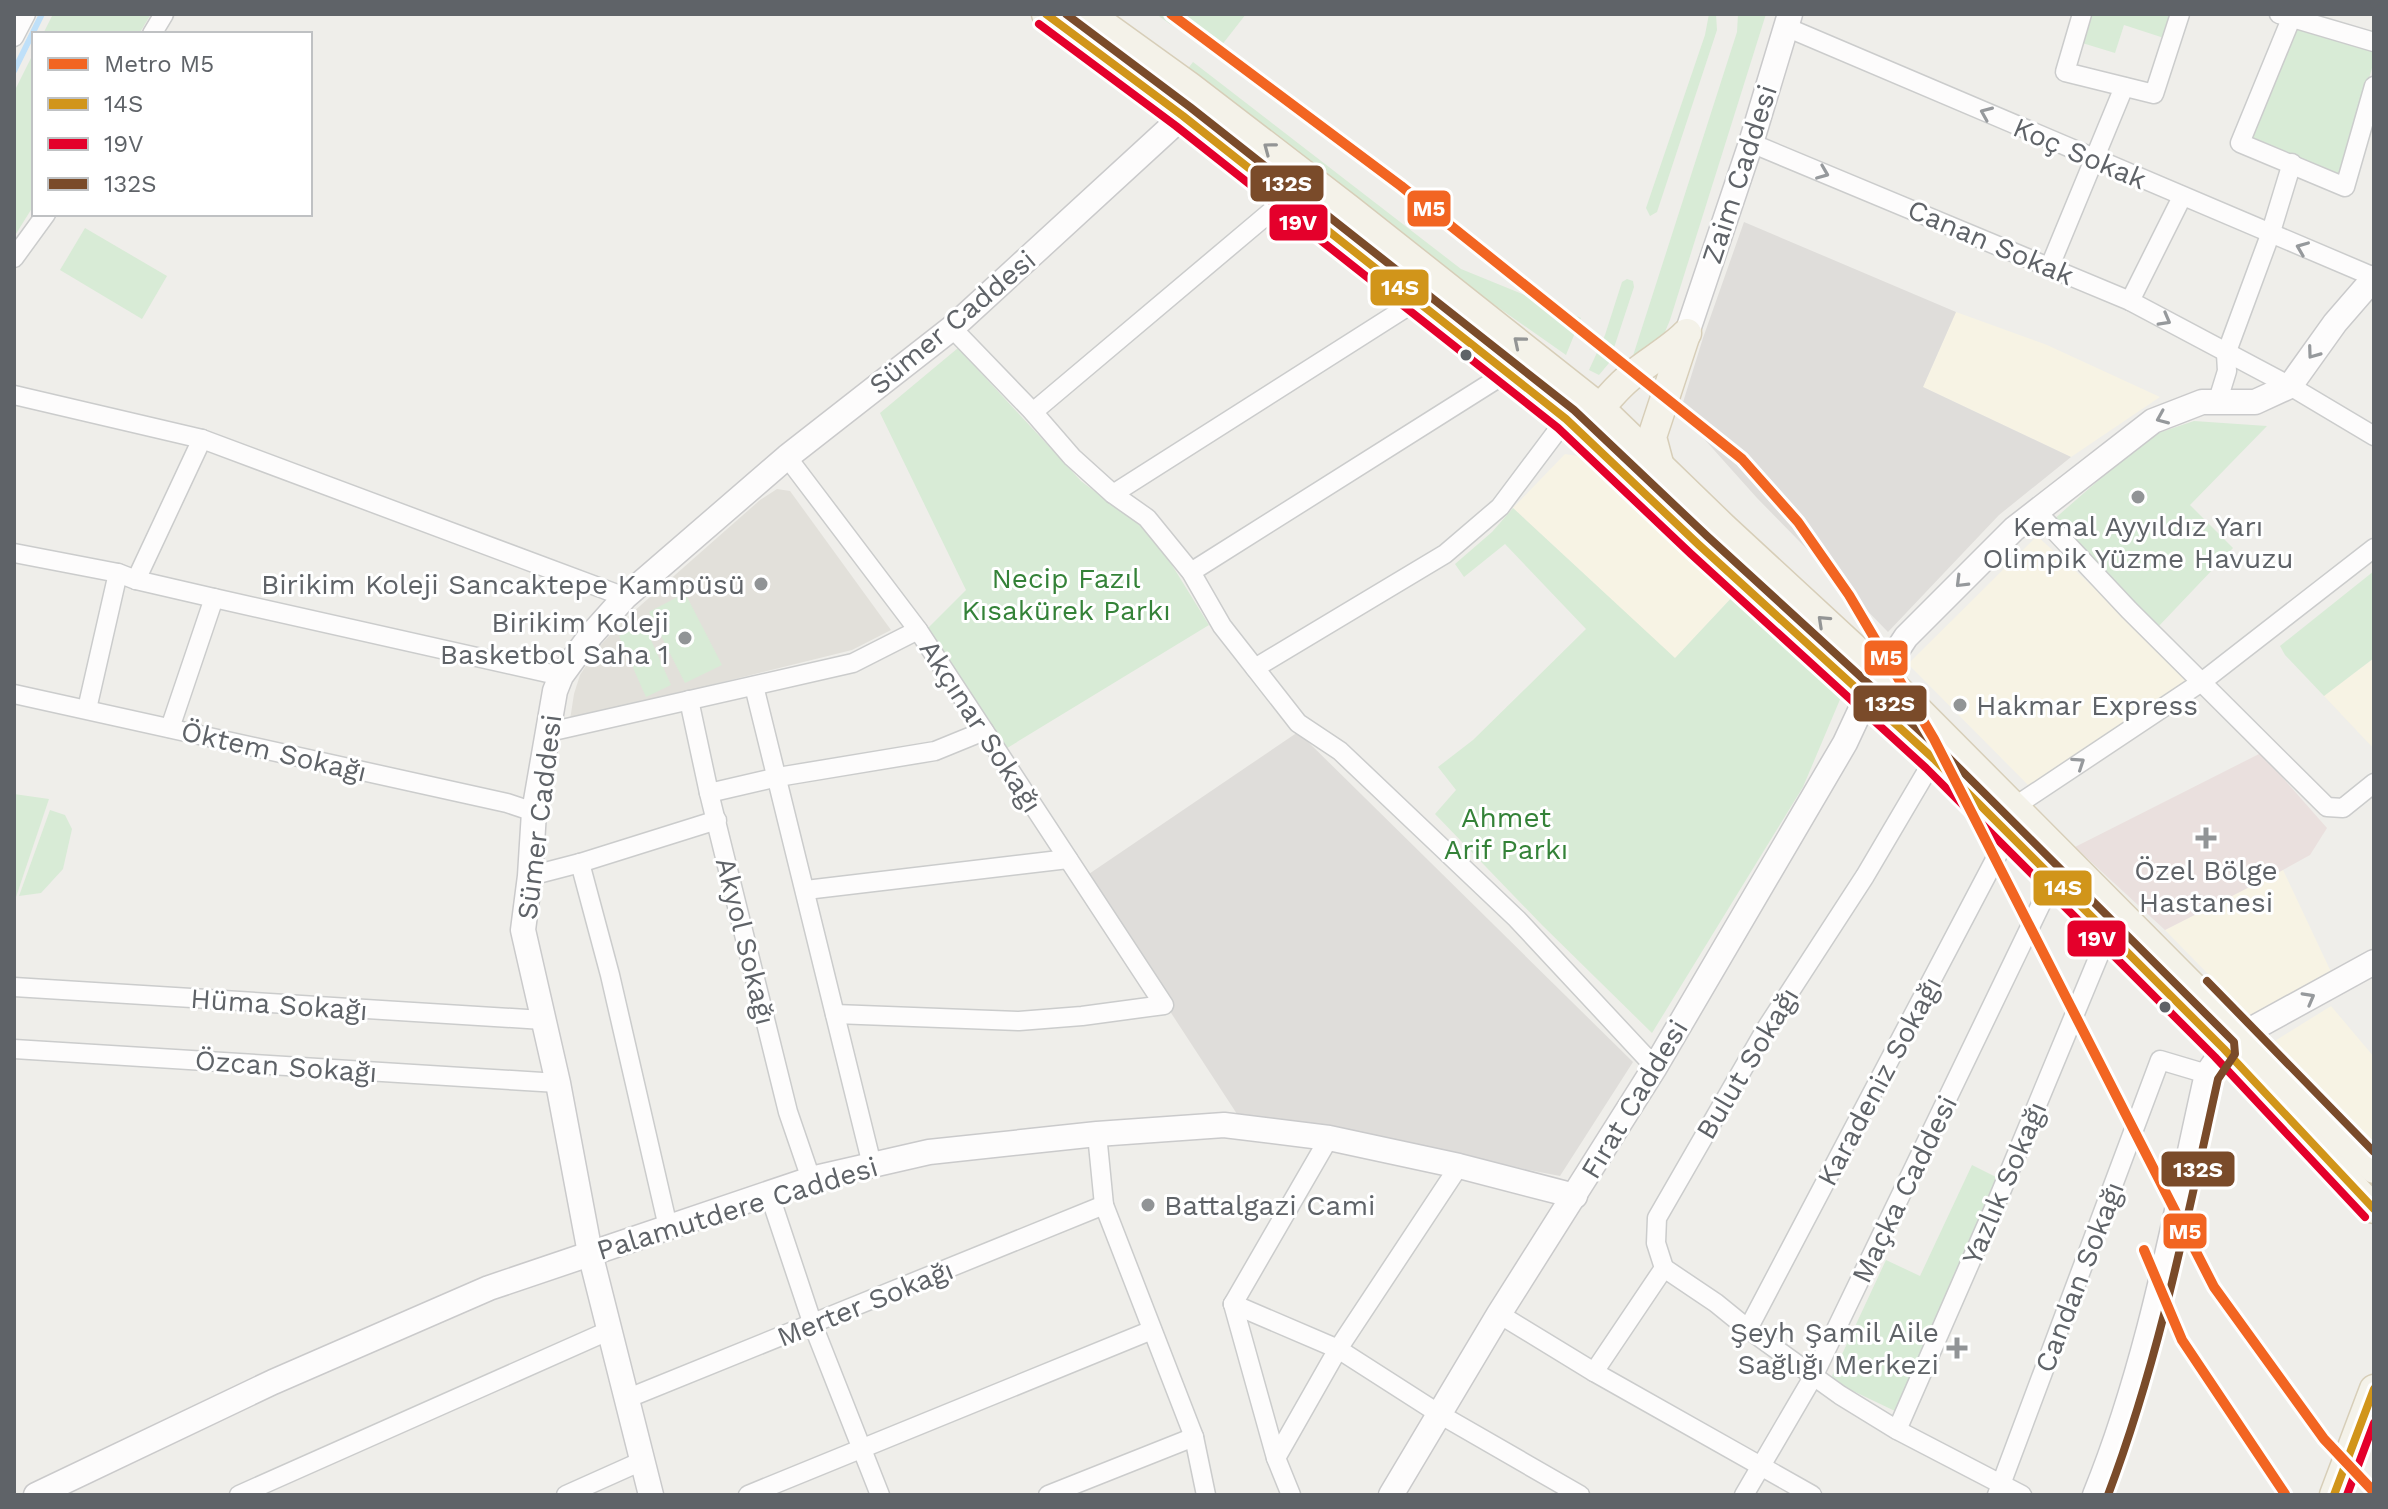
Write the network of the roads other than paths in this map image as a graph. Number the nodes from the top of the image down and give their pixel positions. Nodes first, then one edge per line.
1 (26, 14) edge
2 (164, 14) edge
3 (1046, 14) edge
4 (1089, 14) edge
5 (2082, 14) edge
6 (2180, 14) edge
7 (2288, 15) edge
8 (1788, 20) edge
9 (153, 32) edge
10 (14, 37) edge
11 (2374, 42) edge
12 (2374, 86) edge
13 (2124, 87) junction
14 (1183, 116) junction
15 (1751, 143) junction
16 (2094, 159) junction
17 (2292, 163) junction
18 (2182, 197) junction
19 (1287, 198) junction
20 (45, 216) edge
21 (2270, 235) junction
22 (14, 258) edge
23 (2050, 266) junction
24 (2374, 278) edge
25 (1418, 300) junction
26 (2130, 301) junction
27 (952, 328) junction
28 (1687, 333) junction
29 (2226, 354) junction
30 (1508, 372) junction
31 (2290, 386) junction
32 (14, 395) edge
33 (1590, 400) junction
34 (2218, 400) junction
35 (1033, 412) junction
36 (1566, 419) junction
37 (2374, 436) edge
38 (202, 439) junction
39 (787, 457) junction
40 (1660, 467) junction
41 (1113, 494) junction
42 (2036, 511) junction
43 (2374, 548) edge
44 (14, 553) edge
45 (1191, 572) junction
46 (127, 577) junction
47 (625, 597) junction
48 (214, 598) junction
49 (918, 630) junction
50 (1255, 668) junction
51 (561, 676) junction
52 (2203, 681) junction
53 (1874, 684) junction
54 (754, 686) junction
55 (14, 694) edge
56 (689, 700) junction
57 (87, 709) junction
58 (170, 728) junction
59 (984, 731) junction
60 (549, 732) junction
61 (1934, 759) junction
62 (778, 777) junction
63 (2374, 783) edge
64 (709, 793) junction
65 (534, 812) junction
66 (717, 820) junction
67 (2012, 820) junction
68 (1068, 859) junction
69 (580, 863) junction
70 (2058, 868) junction
71 (530, 876) junction
72 (806, 890) junction
73 (2108, 934) junction
74 (2374, 962) edge
75 (14, 987) edge
76 (835, 1014) junction
77 (543, 1020) junction
78 (2233, 1042) junction
79 (14, 1049) edge
80 (1655, 1067) junction
81 (2207, 1074) junction
82 (558, 1083) junction
83 (1097, 1134) junction
84 (1329, 1138) junction
85 (872, 1165) junction
86 (1459, 1166) junction
87 (2374, 1169) edge
88 (811, 1179) junction
89 (769, 1193) junction
90 (1575, 1196) junction
91 (1104, 1205) junction
92 (2374, 1209) edge
93 (668, 1227) junction
94 (590, 1253) junction
95 (1664, 1268) junction
96 (1233, 1304) junction
97 (1499, 1314) junction
98 (813, 1325) junction
99 (1748, 1329) junction
100 (1152, 1330) junction
101 (608, 1331) junction
102 (1338, 1349) junction
103 (1594, 1372) junction
104 (1813, 1377) junction
105 (2374, 1389) edge
106 (626, 1399) junction
107 (1441, 1415) junction
108 (1897, 1430) junction
109 (1194, 1437) junction
110 (861, 1450) junction
111 (1276, 1458) junction
112 (642, 1461) junction
113 (1761, 1465) junction
114 (73, 1487) edge
115 (2000, 1489) edge
116 (36, 1495) edge
117 (239, 1495) edge
118 (566, 1495) edge
119 (651, 1495) edge
120 (748, 1495) edge
121 (880, 1495) edge
122 (1048, 1495) edge
123 (1206, 1495) edge
124 (1291, 1495) edge
125 (1391, 1495) edge
126 (1580, 1495) edge
127 (1744, 1495) edge
128 (1812, 1495) edge
129 (2022, 1495) edge
130 (2095, 1495) edge
131 (2334, 1495) edge

1 - 10 street
2 - 9 street
3 - 14 main road
33 -> 4 main road
5 - 13 street
6 - 13 street
7 - 11 street
7 - 17 street
8 - 15 street, Zaim Caddesi
16 -> 8 street, Koç Sokak
12 - 17 street
13 - 16 street
14 - 19 main road
14 - 27 street, Sümer Caddesi
15 -> 23 street, Canan Sokak
15 - 28 street, Zaim Caddesi
16 - 18 street, Koç Sokak
16 - 23 street
17 - 21 street
18 - 21 street, Koç Sokak
18 - 26 street
19 - 25 main road
19 - 35 street
20 - 22 street
24 -> 21 street, Koç Sokak
21 - 29 street
23 - 26 street, Canan Sokak
24 -> 31 street
25 - 30 main road
25 - 41 street
26 -> 29 street, Canan Sokak
27 - 35 street
27 - 39 street, Sümer Caddesi
28 - 33 main road
28 - 40 main road
29 - 31 street, Canan Sokak
29 - 34 street
30 - 36 main road
30 - 45 street
31 - 34 street, Fırat Caddesi
31 - 37 street, Canan Sokak
32 - 38 street
33 - 36 main road
33 - 40 main road
34 -> 42 street, Fırat Caddesi
35 - 41 street
36 - 50 street
36 - 53 main road
38 - 46 street
38 - 47 street
39 - 47 street, Sümer Caddesi
39 - 49 street, Akçınar Sokağı
53 -> 40 main road
41 - 45 street
42 - 52 street
42 -> 53 street, Fırat Caddesi
43 - 52 street
44 - 46 street
45 - 50 street
46 - 48 street
46 - 57 street
47 - 51 street, Sümer Caddesi
48 - 51 street
48 - 58 street
49 - 54 street
49 - 59 street, Akçınar Sokağı
50 - 80 street
51 - 60 street, Sümer Caddesi
52 - 63 street
67 -> 52 street
53 - 61 main road
53 - 67 main road
53 - 80 street, Fırat Caddesi
54 - 56 street
54 - 62 street
55 - 57 street, Öktem Sokağı
56 - 60 street
56 - 64 street, Akyol Sokağı
57 - 58 street, Öktem Sokağı
58 - 65 street, Öktem Sokağı
59 - 62 street
59 - 68 street, Akçınar Sokağı
60 - 65 street, Sümer Caddesi
61 - 67 main road
61 - 95 street, Bulut Sokağı
62 - 64 street
62 - 72 street
64 - 66 street, Akyol Sokağı
65 - 71 street, Sümer Caddesi
66 - 69 street
66 - 88 street, Akyol Sokağı
67 - 70 main road
67 - 99 street, Karadeniz Sokağı
68 - 72 street
68 - 76 street, Akçınar Sokağı
69 - 71 street
69 - 93 street
70 - 73 main road
70 - 78 main road
70 - 104 street, Maçka Caddesi
71 - 77 street, Sümer Caddesi
72 - 76 street
73 - 78 main road
73 - 108 street, Yazlık Sokağı
78 -> 74 street
75 - 77 street, Hüma Sokağı
76 - 85 street
77 - 82 street, Sümer Caddesi
78 - 81 street
78 - 87 main road
78 - 92 main road
79 - 82 street, Özcan Sokağı
80 - 90 street, Fırat Caddesi
81 - 115 street, Candan Sokağı
81 - 130 street
82 - 94 street, Sümer Caddesi
83 - 84 street, Palamutdere Caddesi
83 - 85 street, Palamutdere Caddesi
83 - 91 street
84 - 86 street, Palamutdere Caddesi
84 - 96 street
85 - 88 street, Palamutdere Caddesi
86 - 90 street, Palamutdere Caddesi
86 - 102 street
88 - 89 street, Palamutdere Caddesi
89 - 93 street, Palamutdere Caddesi
89 - 98 street
90 - 97 street, Fırat Caddesi
91 - 98 street, Merter Sokağı
91 - 100 street
93 - 94 street, Palamutdere Caddesi
94 - 101 street, Sümer Caddesi
94 - 114 street, Palamutdere Caddesi
95 - 99 street
95 - 103 street
96 - 102 street
96 - 111 street
97 - 103 street
97 - 107 street, Fırat Caddesi
98 - 106 street, Merter Sokağı
98 - 110 street
99 - 104 street
100 - 109 street
100 - 110 street
101 - 106 street, Sümer Caddesi
101 - 117 street
102 - 107 street
102 - 111 street
103 - 113 street
104 - 108 street
104 - 113 street, Maçka Caddesi
105 - 131 main road
106 - 112 street, Sümer Caddesi
107 - 125 street, Fırat Caddesi
107 - 126 street
108 - 115 street
109 - 122 street
109 - 123 street
110 - 120 street
110 - 121 street
111 - 124 street
112 - 118 street
112 - 119 street, Sümer Caddesi
113 - 127 street, Maçka Caddesi
113 - 128 street
114 - 116 street, Palamutdere Caddesi
115 - 129 street

